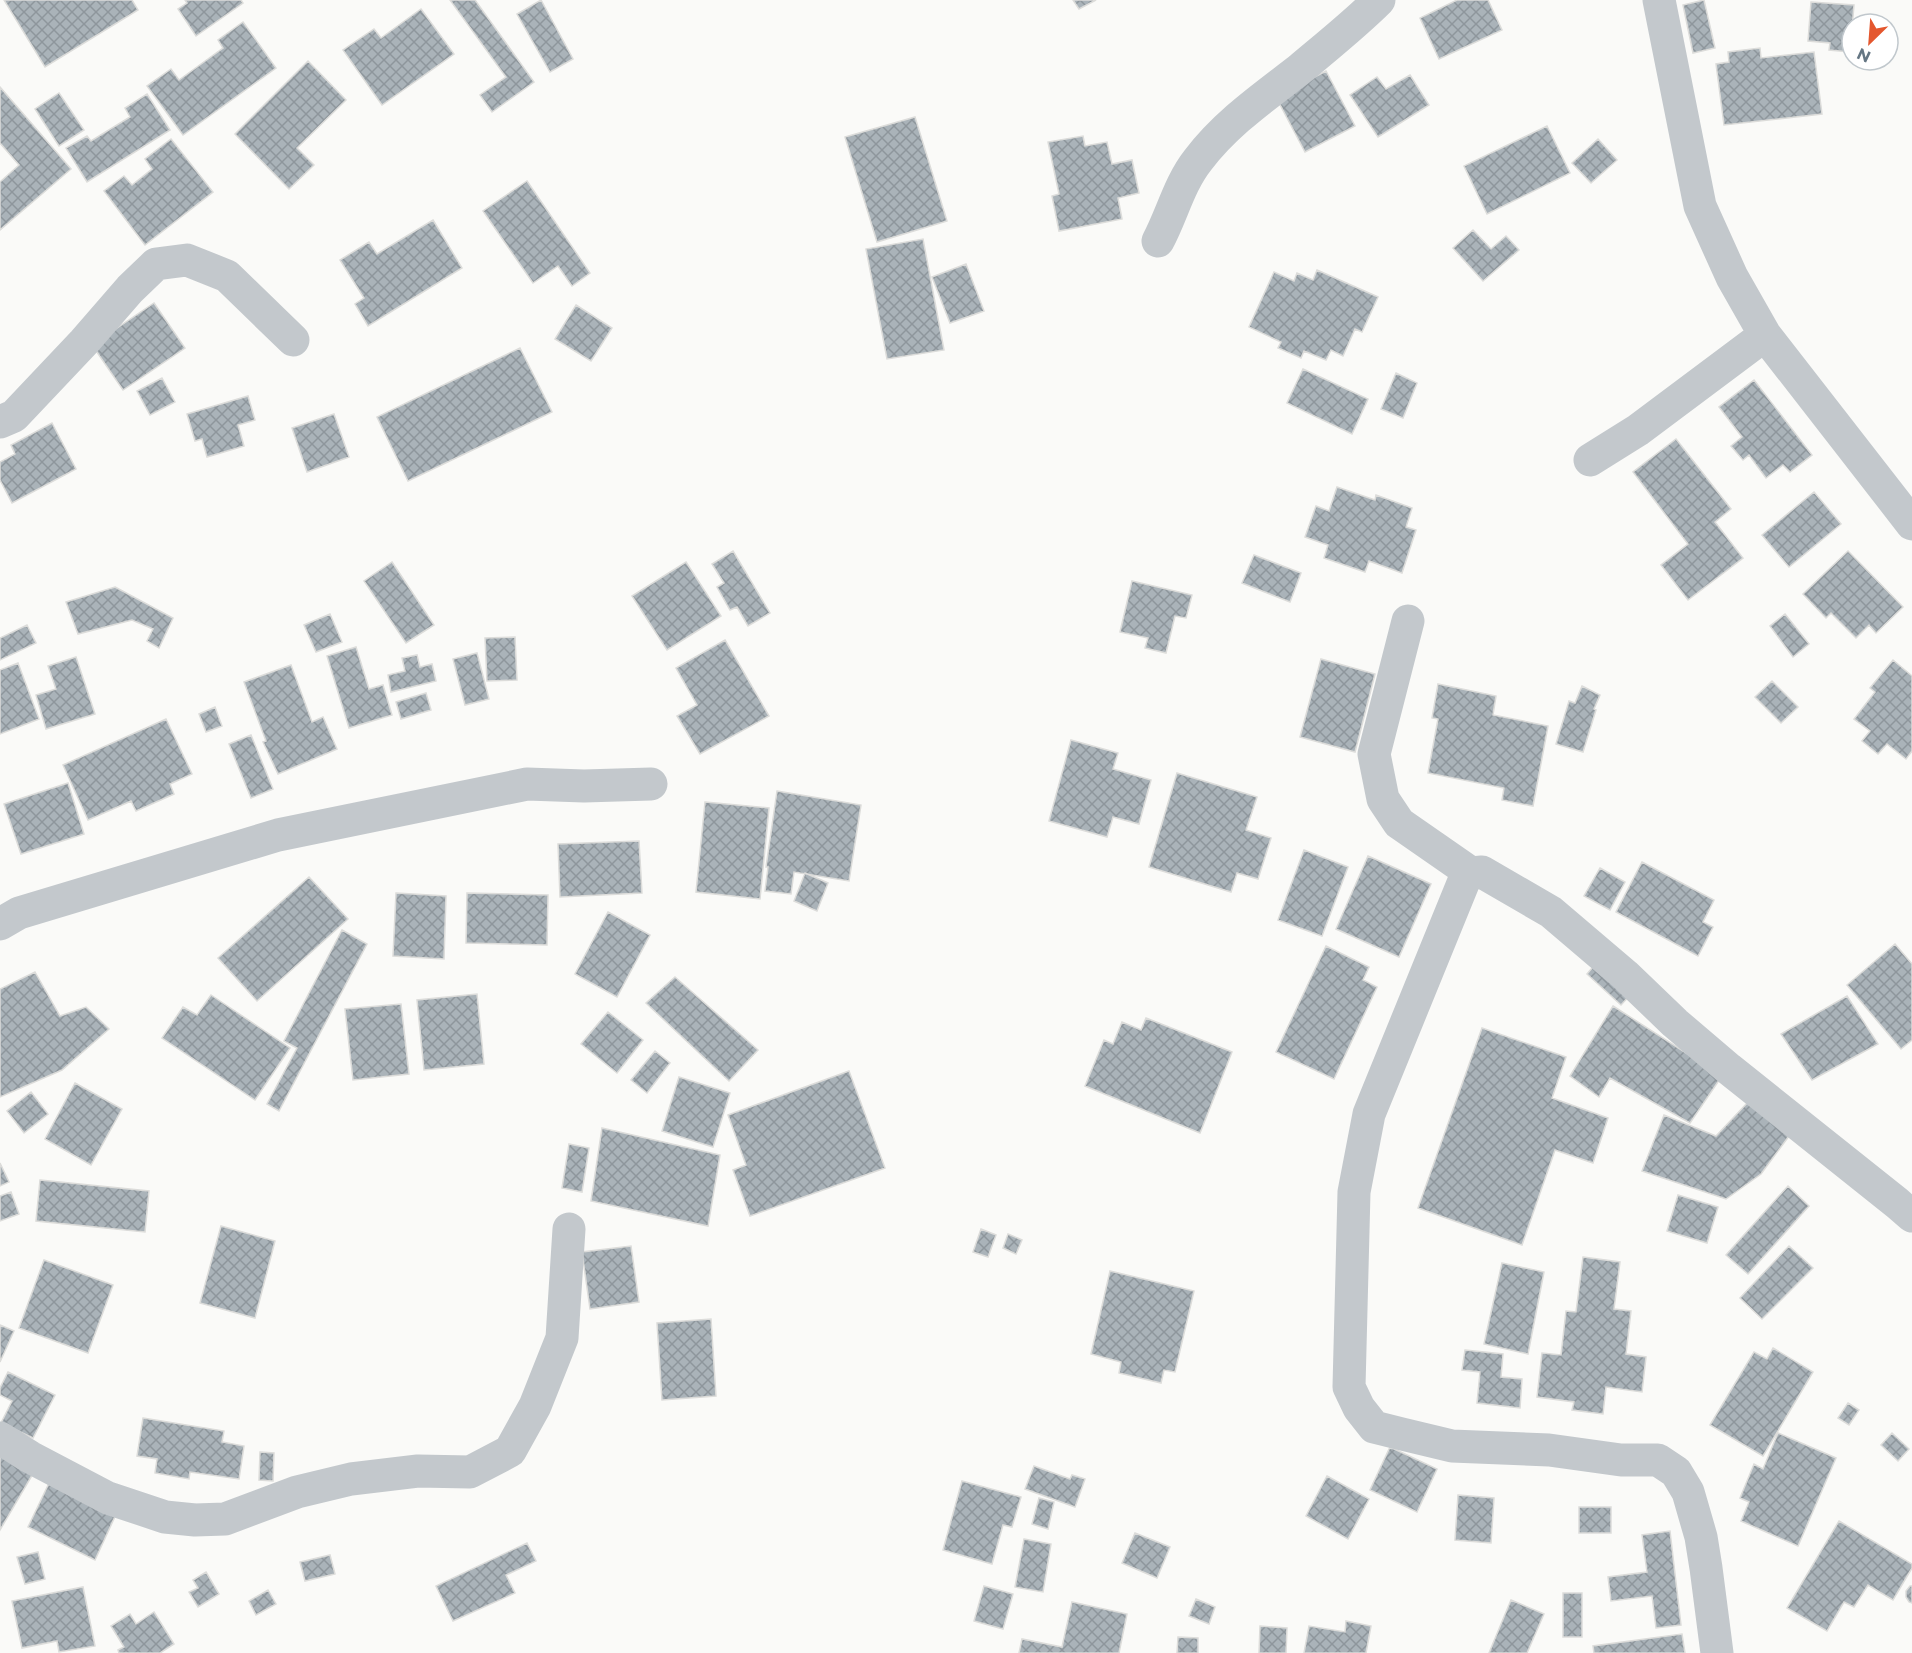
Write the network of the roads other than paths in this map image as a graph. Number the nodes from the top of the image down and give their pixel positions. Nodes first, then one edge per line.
1 (1379, 0) edge
2 (1659, 0) edge
3 (1158, 242) dead end
4 (1765, 335) junction
5 (293, 340) dead end
6 (0, 422) edge
7 (1590, 460) dead end
8 (1912, 524) edge
9 (1408, 621) dead end
10 (651, 784) dead end
11 (1471, 873) junction
12 (0, 924) edge
13 (1912, 1216) edge
14 (569, 1229) dead end
15 (0, 1438) edge
16 (1717, 1653) edge

1 - 3 street
2 - 4 street
4 - 7 street
4 - 8 street
5 - 6 street
9 - 11 street
10 - 12 street
11 - 13 street
11 - 16 street
14 - 15 street

